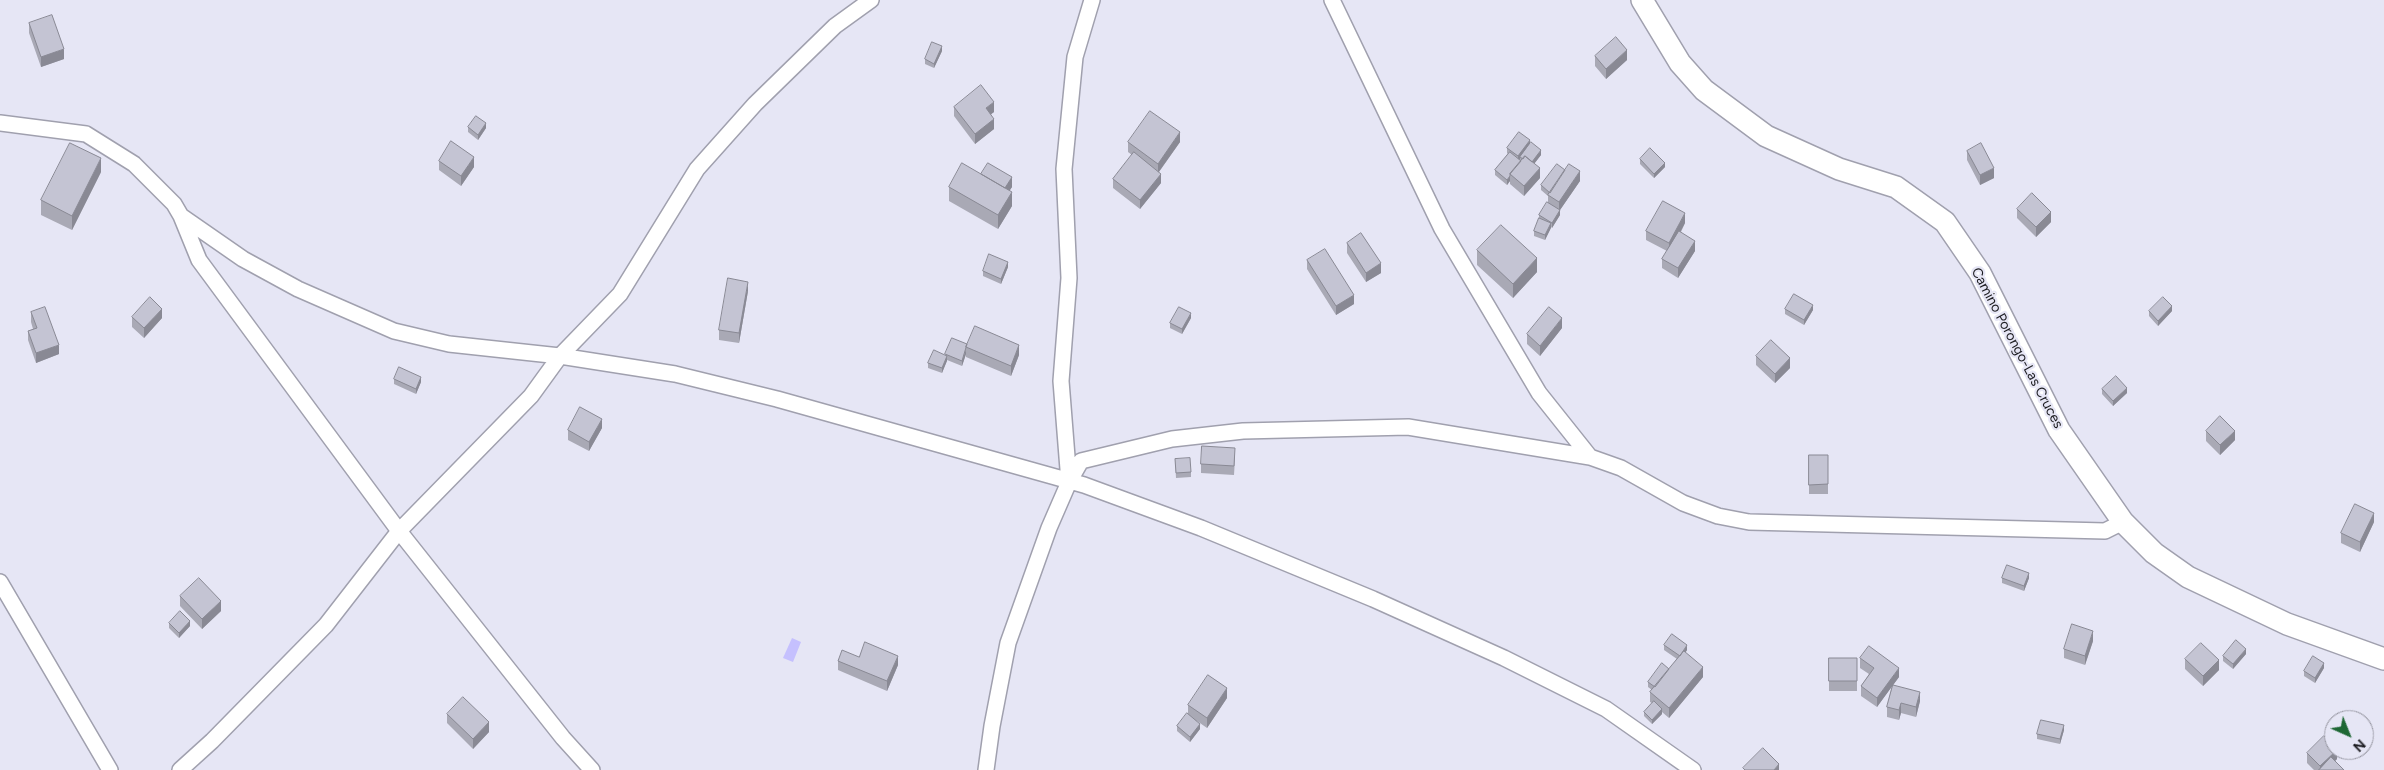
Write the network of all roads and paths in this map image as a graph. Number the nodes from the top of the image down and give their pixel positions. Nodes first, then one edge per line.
1 (871, 0) edge
2 (1092, 0) edge
3 (1332, 0) edge
4 (1642, 0) edge
5 (0, 123) edge
6 (182, 216) junction
7 (560, 356) junction
8 (1590, 457) junction
9 (1069, 482) junction
10 (2123, 522) junction
11 (400, 531) junction
12 (0, 582) edge
13 (2384, 659) edge
14 (110, 770) edge
15 (180, 770) edge
16 (592, 770) edge
17 (986, 770) edge
18 (1692, 770) edge

1 - 7 street
2 - 9 street
3 - 8 street
4 - 10 main road, Camino Porongo-Las Cruces
5 - 6 street
6 - 7 street
6 - 11 street
7 - 9 street
7 - 11 street
8 - 9 street
8 - 10 street
9 - 17 street
9 - 18 street
10 - 13 main road, Camino Porongo-Las Cruces
11 - 15 street
11 - 16 street
12 - 14 street

